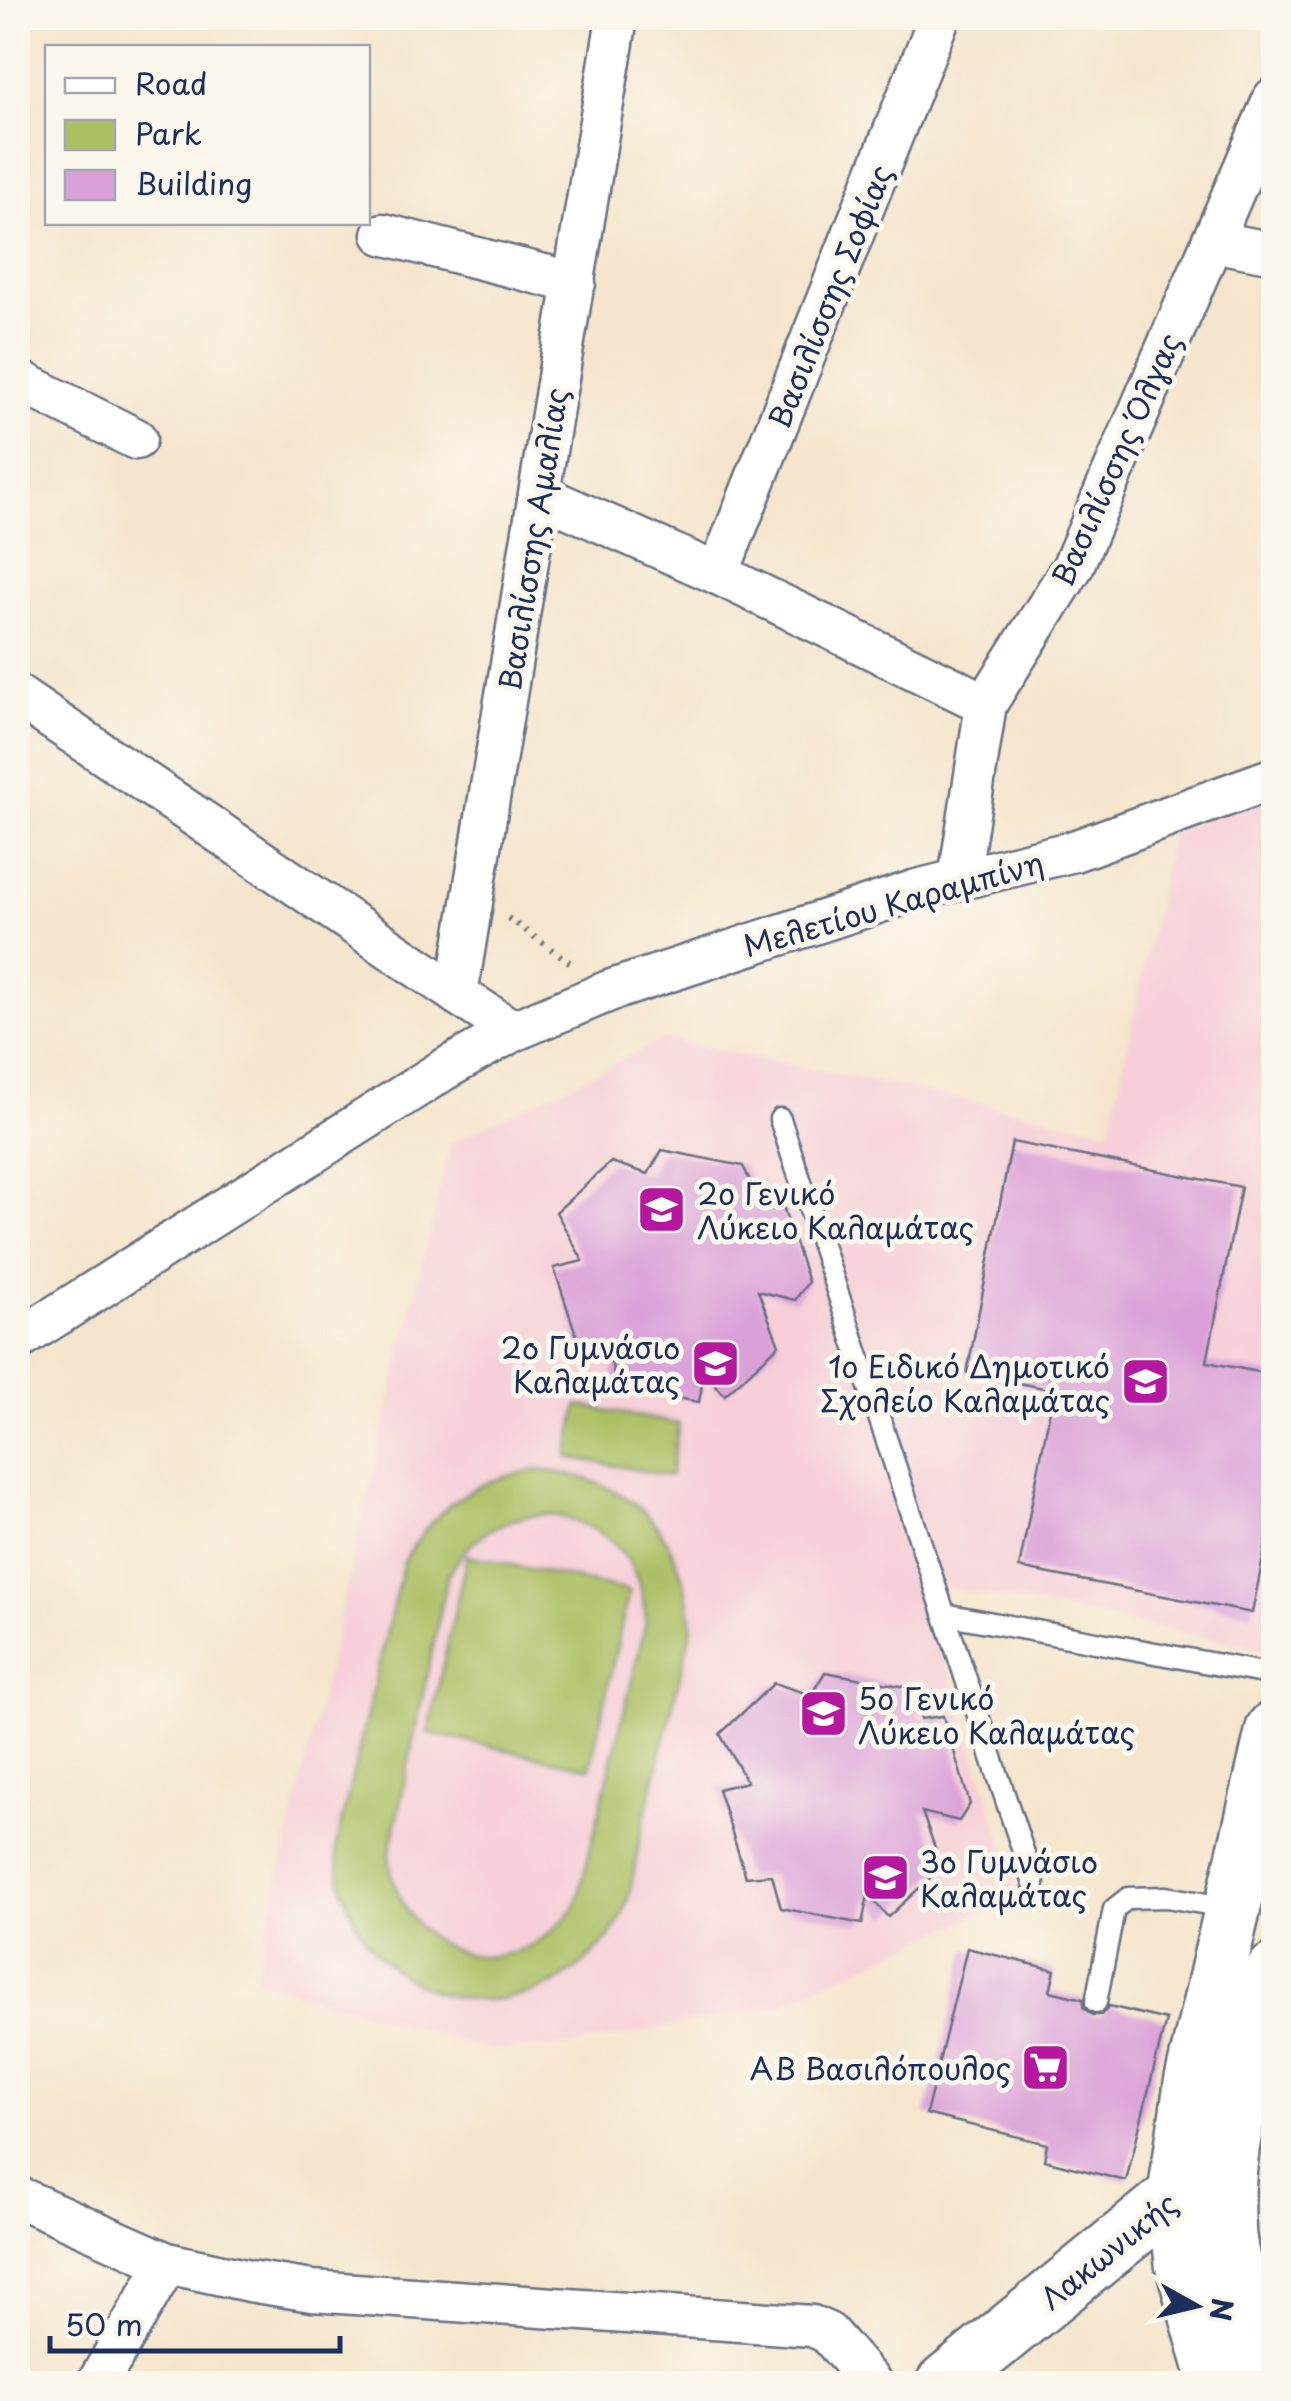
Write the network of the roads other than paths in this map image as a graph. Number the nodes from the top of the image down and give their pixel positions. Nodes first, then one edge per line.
1 (616, 18) edge
2 (939, 18) edge
3 (1274, 98) edge
4 (383, 234) dead end
5 (1212, 241) junction
6 (1274, 253) edge
7 (574, 283) junction
8 (18, 380) edge
9 (136, 439) dead end
10 (540, 495) junction
11 (718, 574) junction
12 (18, 696) edge
13 (986, 704) junction
14 (1274, 778) edge
15 (959, 879) junction
16 (457, 994) junction
17 (513, 1031) junction
18 (780, 1119) dead end
19 (18, 1340) edge
20 (944, 1614) junction
21 (1274, 1675) edge
22 (1274, 1729) edge
23 (1034, 1884) dead end
24 (1233, 1908) junction
25 (1274, 1971) edge
26 (1096, 2002) dead end
27 (1274, 2120) edge
28 (1231, 2153) junction
29 (1176, 2194) junction
30 (18, 2198) edge
31 (167, 2263) junction
32 (97, 2384) edge
33 (872, 2384) edge
34 (944, 2384) edge
35 (1218, 2384) edge
36 (1272, 2384) edge

1 - 7 street, Βασιλίσσης Αμαλίας
2 - 11 street, Βασιλίσσης Σοφίας
3 - 5 street, Βασιλίσσης Όλγας
4 - 7 street
5 - 6 street
5 - 13 street, Βασιλίσσης Όλγας
7 - 10 street, Βασιλίσσης Αμαλίας
8 - 9 street
10 - 11 street
10 - 16 street, Βασιλίσσης Αμαλίας
11 - 13 street
12 - 16 street
13 - 15 street, Βασιλίσσης Όλγας
14 - 15 street, Μελετίου Καραμπίνη
15 - 17 street, Μελετίου Καραμπίνη
16 - 17 street
17 - 19 street, Μελετίου Καραμπίνη
18 - 20 lane
20 - 21 lane
20 - 23 lane
22 - 24 main road
24 - 26 lane
24 - 29 main road
25 - 28 main road
27 - 28 main road, Λακωνικής
28 - 29 main road, Λακωνικής
28 - 36 main road
29 - 34 main road, Λακωνικής
29 - 35 main road
30 - 31 street
31 - 32 street
31 - 33 street

